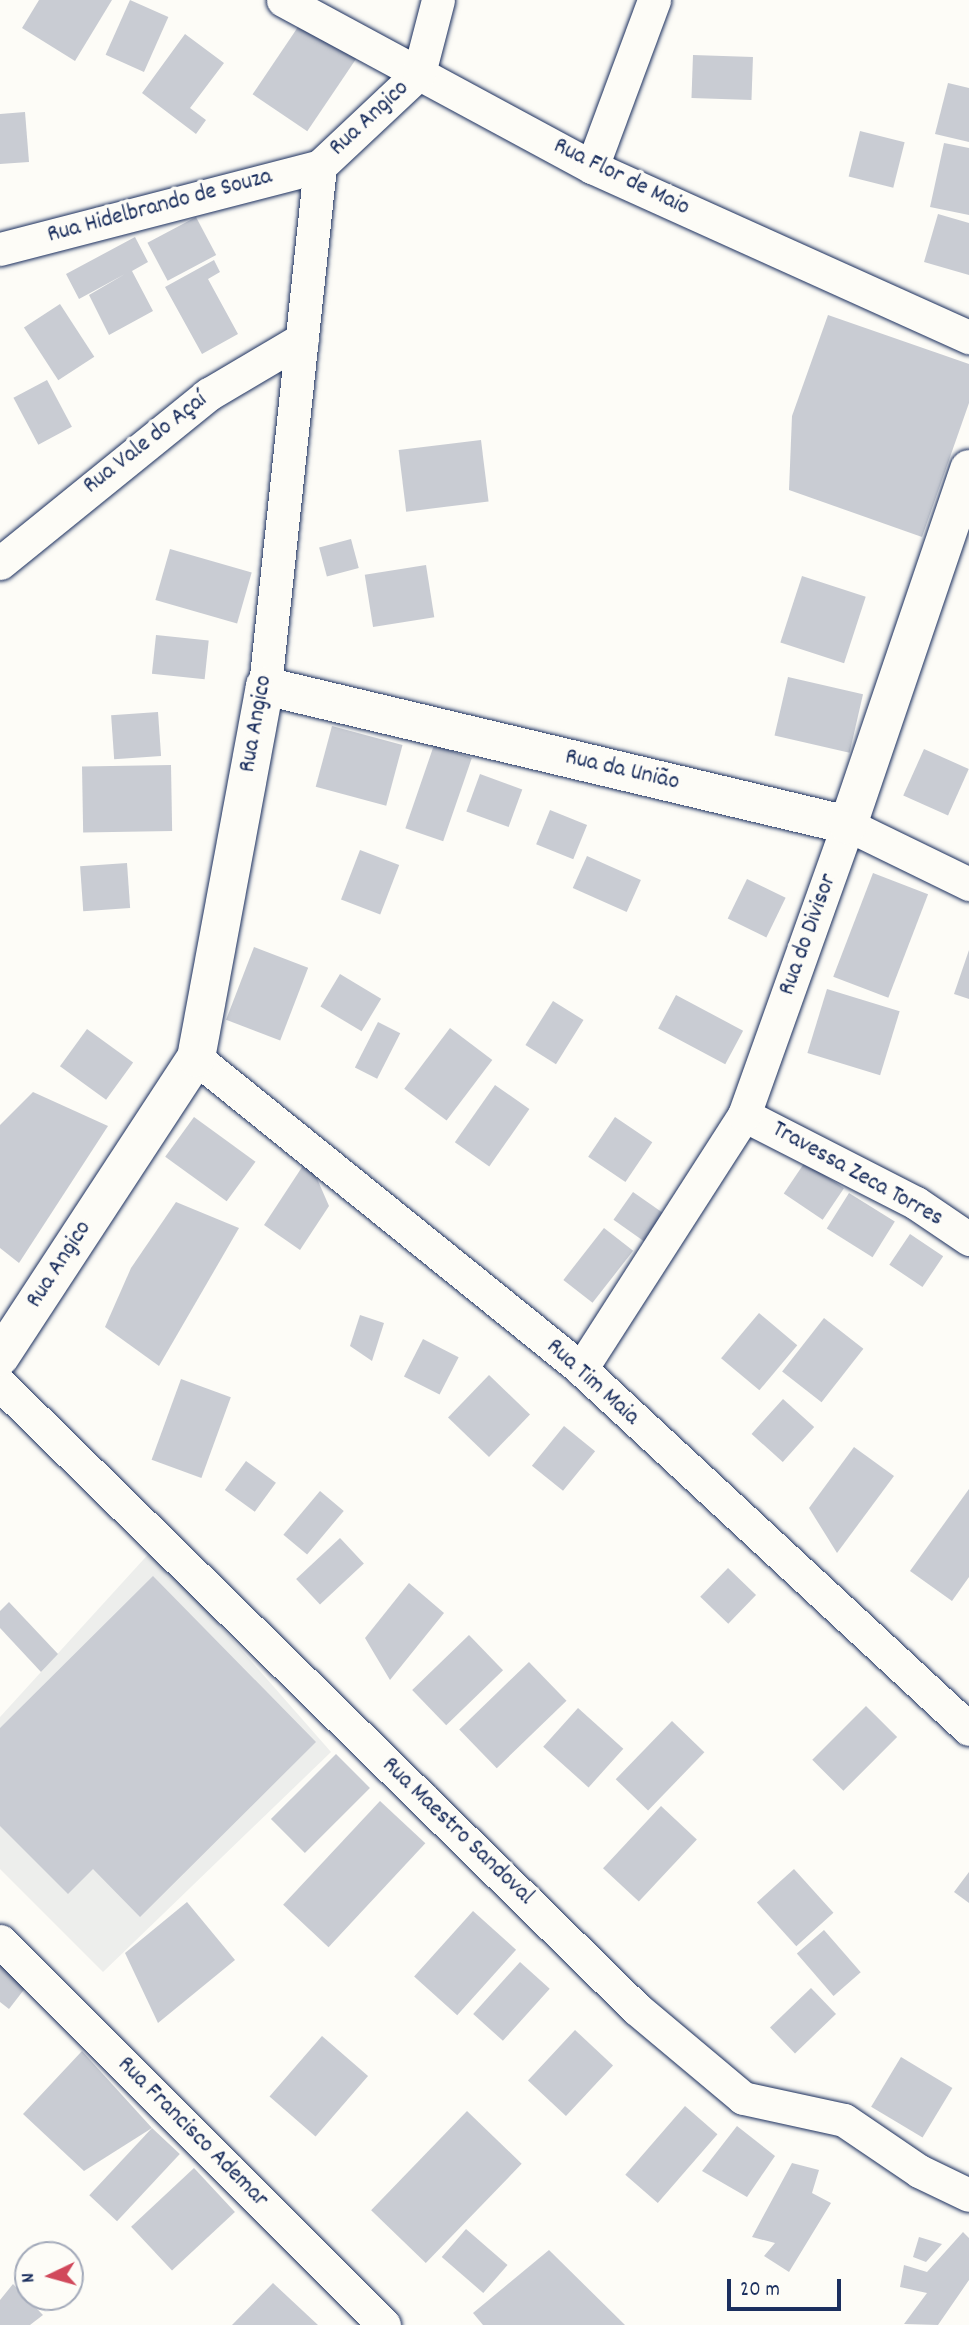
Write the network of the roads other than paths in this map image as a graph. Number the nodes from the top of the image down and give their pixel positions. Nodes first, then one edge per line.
1 (283, 0) edge
2 (438, 0) edge
3 (654, 0) edge
4 (419, 73) junction
5 (320, 166) junction
6 (592, 167) junction
7 (0, 249) edge
8 (969, 337) edge
9 (302, 340) junction
10 (969, 469) edge
11 (0, 563) edge
12 (265, 685) junction
13 (848, 825) junction
14 (969, 884) edge
15 (197, 1058) junction
16 (744, 1115) junction
17 (969, 1238) edge
18 (0, 1357) edge
19 (581, 1369) junction
20 (0, 1384) edge
21 (969, 1729) edge
22 (0, 1941) edge
23 (969, 2195) edge
24 (375, 2322) edge

1 - 4 street, Rua Flor de Maio
2 - 4 street
3 - 6 street
4 - 5 street, Rua Angico
4 - 6 street, Rua Flor de Maio
5 - 7 street, Rua Hidelbrando de Souza
5 - 9 street, Rua Angico
6 - 8 street, Rua Flor de Maio
9 - 11 street, Rua Vale do Açaí
9 - 12 street, Rua Angico
10 - 13 street, Rua do Divisor
12 - 13 street, Rua da União
12 - 15 street, Rua Angico
13 - 14 street, Rua da União
13 - 16 street, Rua do Divisor
15 - 18 street, Rua Angico
15 - 19 street, Rua Tim Maia
16 - 17 street, Travessa Zeca Torres
16 - 19 street, Rua do Divisor
19 - 21 street, Rua Tim Maia
20 - 23 street, Rua Maestro Sandoval
22 - 24 street, Rua Francisco Ademar

